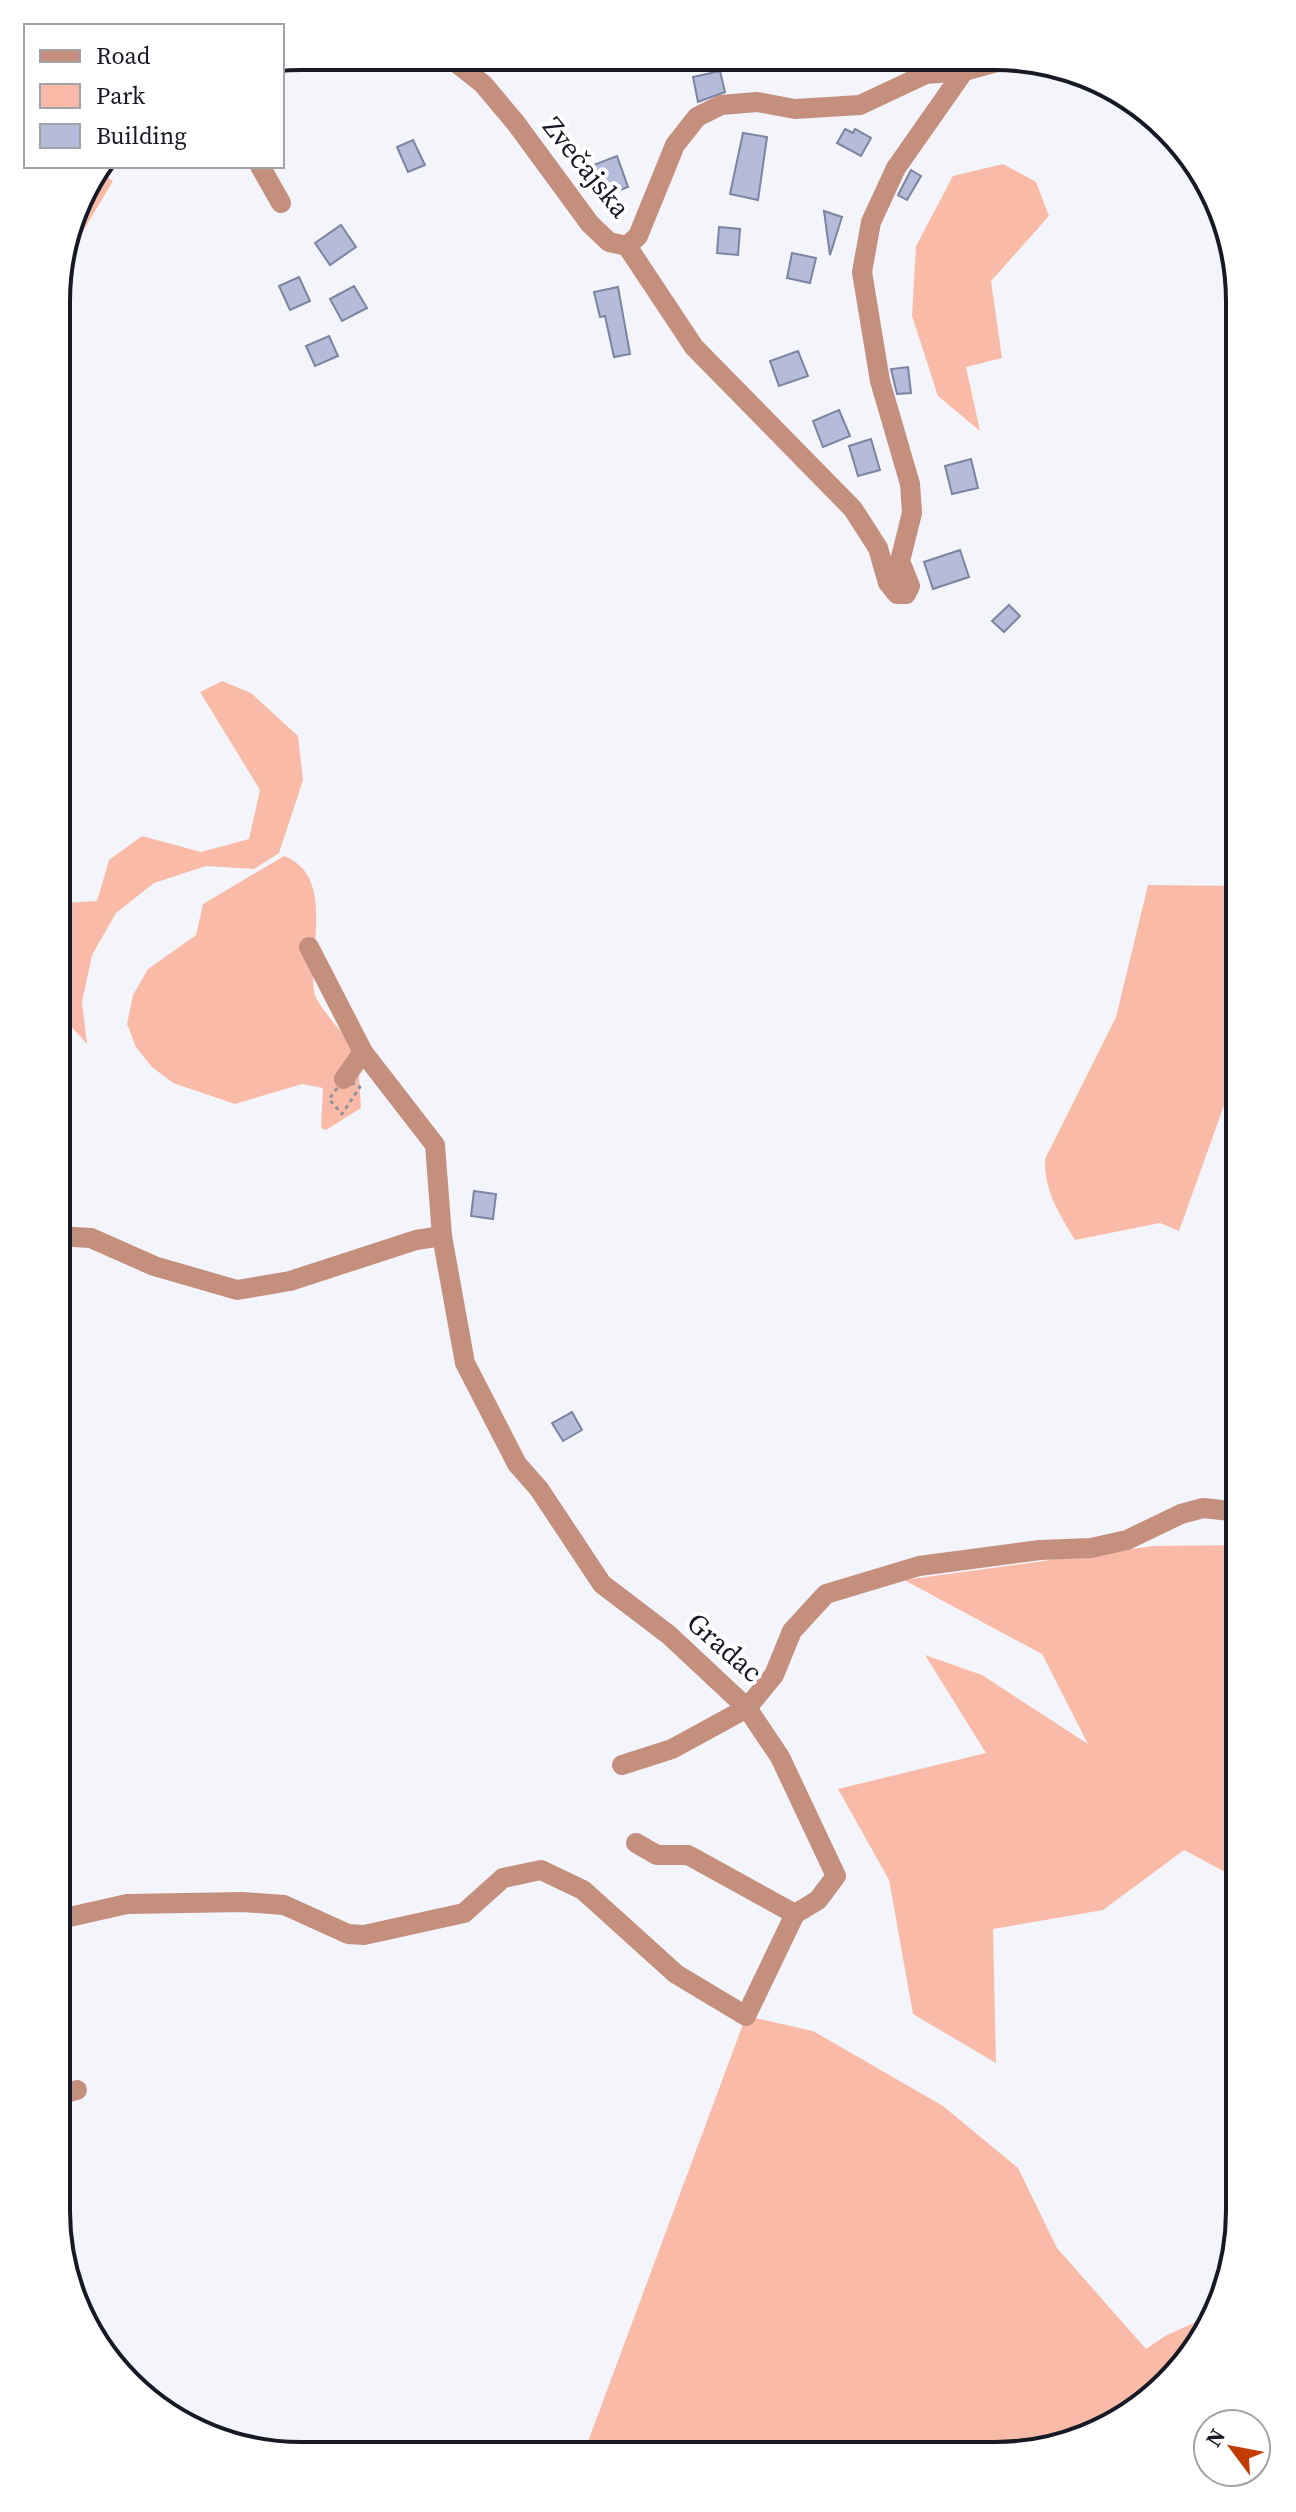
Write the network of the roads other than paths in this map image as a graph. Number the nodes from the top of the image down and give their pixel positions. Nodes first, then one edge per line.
1 (465, 70) edge
2 (968, 70) edge
3 (964, 71) junction
4 (261, 168) edge
5 (281, 203) dead end
6 (627, 246) junction
7 (309, 947) dead end
8 (363, 1052) junction
9 (344, 1079) dead end
10 (442, 1236) junction
11 (70, 1237) edge
12 (1226, 1510) edge
13 (747, 1708) junction
14 (622, 1765) dead end
15 (636, 1843) dead end
16 (795, 1914) junction
17 (70, 1917) edge
18 (77, 2090) dead end
19 (70, 2092) edge

1 - 6 street, Zvečajska
2 - 3 street, Zvečajska
3 - 6 street, Zvečajska
3 - 6 street
4 - 5 street
7 - 8 street, Gradac
8 - 9 street
8 - 10 street, Gradac
10 - 11 street
10 - 13 street, Gradac
12 - 13 street, Gradac
13 - 14 street
13 - 16 street
15 - 16 street
16 - 17 street
18 - 19 street

